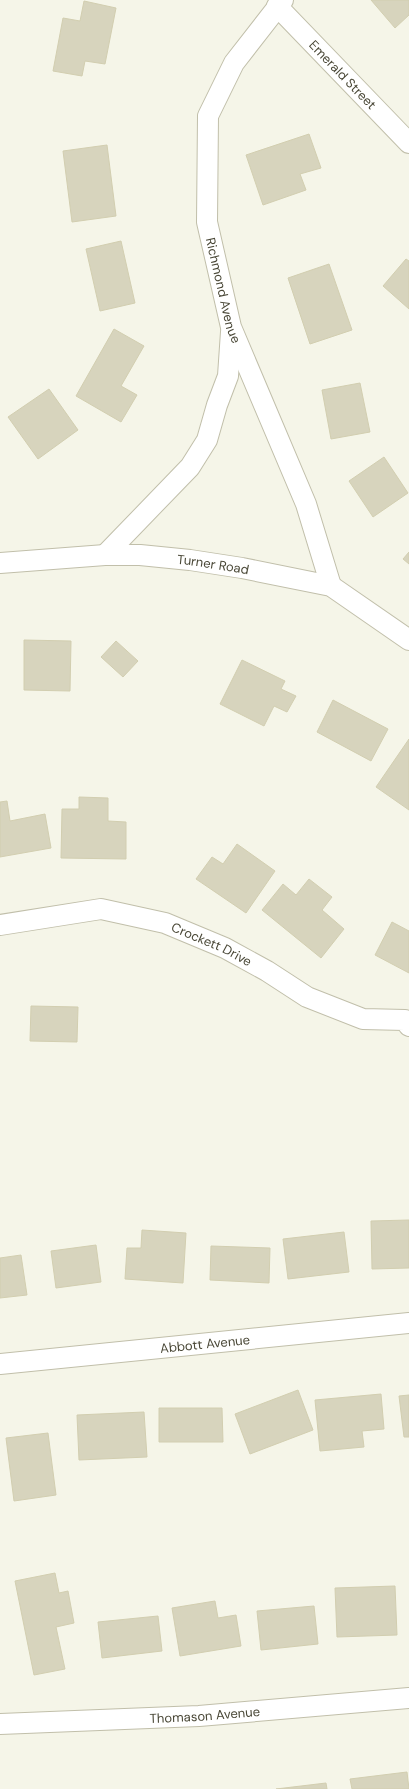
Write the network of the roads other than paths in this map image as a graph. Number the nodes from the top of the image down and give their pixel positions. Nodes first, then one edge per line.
1 (280, 3) edge
2 (409, 143) edge
3 (231, 327) junction
4 (105, 555) junction
5 (0, 562) edge
6 (331, 586) junction
7 (409, 640) edge
8 (0, 924) edge
9 (408, 1022) edge
10 (409, 1323) edge
11 (0, 1364) edge
12 (409, 1698) edge
13 (0, 1724) edge

1 - 2 street, Emerald Street
1 - 3 street, Richmond Avenue
3 - 4 street
3 - 6 street, Richmond Avenue
4 - 5 street, Turner Road
4 - 6 street, Turner Road
6 - 7 street, Turner Road
8 - 9 street, Crockett Drive
10 - 11 street, Abbott Avenue
12 - 13 street, Thomason Avenue

